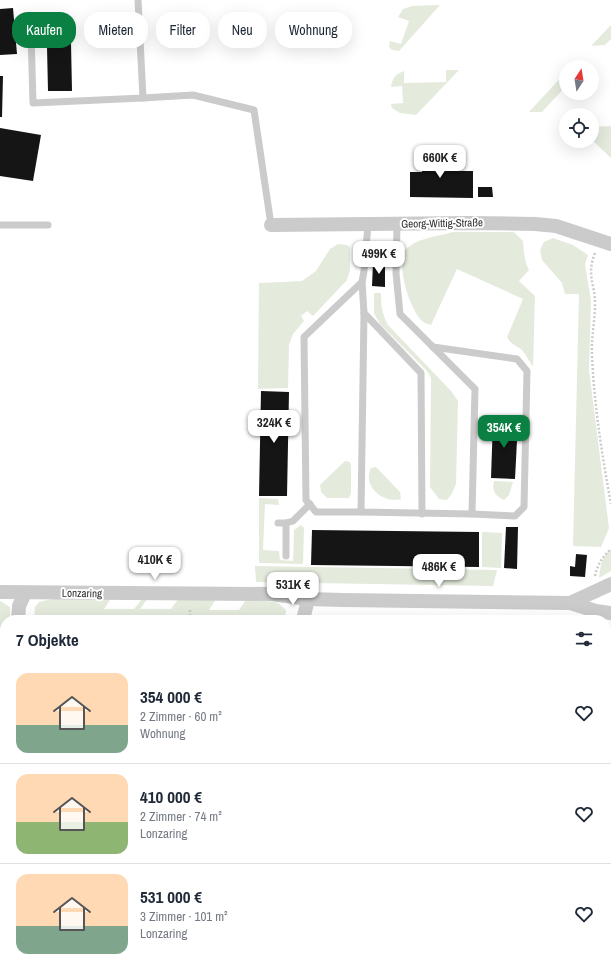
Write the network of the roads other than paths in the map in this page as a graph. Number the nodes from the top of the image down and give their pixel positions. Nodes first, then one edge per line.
1 (138, 0) edge
2 (31, 48) edge
3 (143, 98) junction
4 (397, 224) junction
5 (0, 225) edge
6 (48, 225) dead end
7 (271, 225) joint
8 (368, 225) junction
9 (606, 242) edge
10 (362, 282) junction
11 (364, 313) junction
12 (434, 347) junction
13 (310, 504) junction
14 (361, 512) junction
15 (422, 514) junction
16 (472, 514) junction
17 (278, 523) dead end
18 (286, 523) junction
19 (286, 556) dead end
20 (611, 584) edge
21 (0, 592) edge
22 (25, 593) junction
23 (308, 599) junction
24 (570, 602) junction
25 (611, 613) edge
26 (19, 615) edge
27 (304, 615) edge

1 - 3 lane
2 - 3 lane
3 - 7 lane
4 - 8 street, Georg-Wittig-Straße
4 - 9 street, Georg-Wittig-Straße
4 - 12 lane
5 - 6 lane
7 - 8 street, Georg-Wittig-Straße
8 - 10 lane
10 - 11 lane
10 - 13 lane
11 - 14 lane
11 - 15 lane
12 - 16 lane
12 - 16 lane
13 - 14 lane
13 - 18 lane
14 - 15 lane
15 - 16 lane
17 - 18 lane
18 - 19 lane
20 - 24 street
21 - 22 street, Lonzaring
22 - 23 street, Lonzaring
22 - 26 street
23 - 24 street, Lonzaring
23 - 27 street
24 - 25 street

